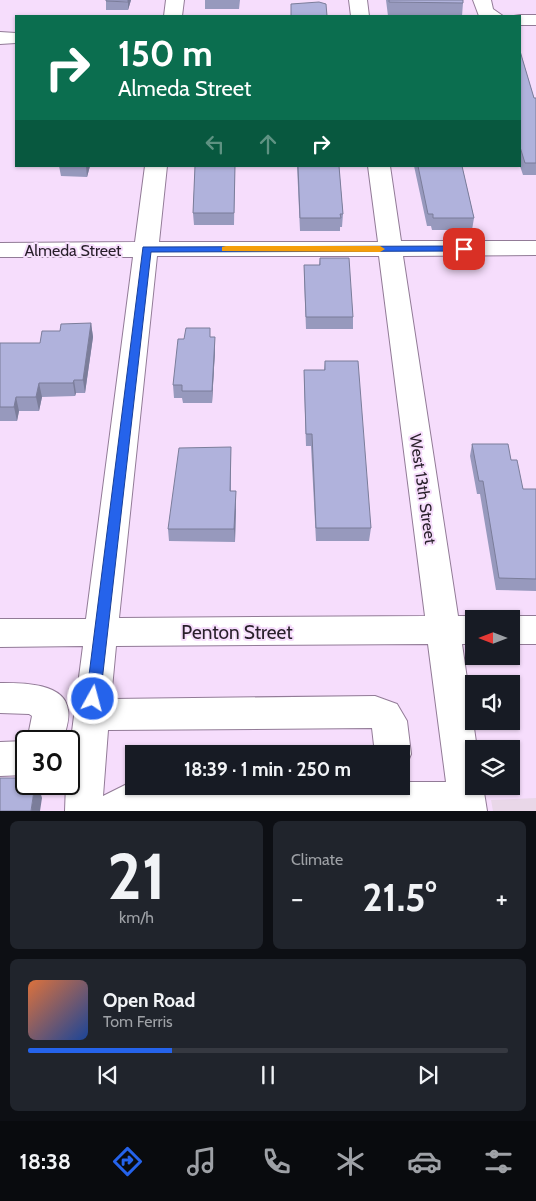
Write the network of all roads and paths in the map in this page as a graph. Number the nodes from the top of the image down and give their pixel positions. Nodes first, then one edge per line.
1 (175, 0) edge
2 (358, 0) edge
3 (482, 0) edge
4 (173, 15) edge
5 (360, 15) edge
6 (492, 15) edge
7 (521, 20) edge
8 (536, 20) edge
9 (521, 37) edge
10 (536, 37) edge
11 (0, 38) edge
12 (15, 38) edge
13 (156, 167) edge
14 (379, 167) edge
15 (536, 248) edge
16 (390, 249) junction
17 (0, 250) edge
18 (147, 250) junction
19 (458, 630) edge
20 (520, 630) edge
21 (536, 630) edge
22 (0, 633) edge
23 (101, 633) junction
24 (0, 698) edge
25 (91, 715) junction
26 (47, 730) edge
27 (392, 745) edge
28 (15, 758) edge
29 (0, 759) edge
30 (321, 795) edge
31 (409, 795) edge
32 (467, 805) edge
33 (84, 811) edge
34 (112, 811) edge

1 - 4 street
2 - 5 street
3 - 6 street
7 - 8 street
9 - 10 street
11 - 12 street
13 - 18 street
14 - 16 street, West 13th Street
15 - 16 street, Almeda Street
16 - 18 street, Almeda Street
16 - 19 street, West 13th Street
17 - 18 street, Almeda Street
18 - 23 street
19 - 23 street, Penton Street
19 - 32 street, West 13th Street
20 - 21 street
22 - 23 street, Penton Street
23 - 25 street
24 - 26 street
25 - 27 street
25 - 33 street
28 - 29 street
30 - 34 street
31 - 32 street

